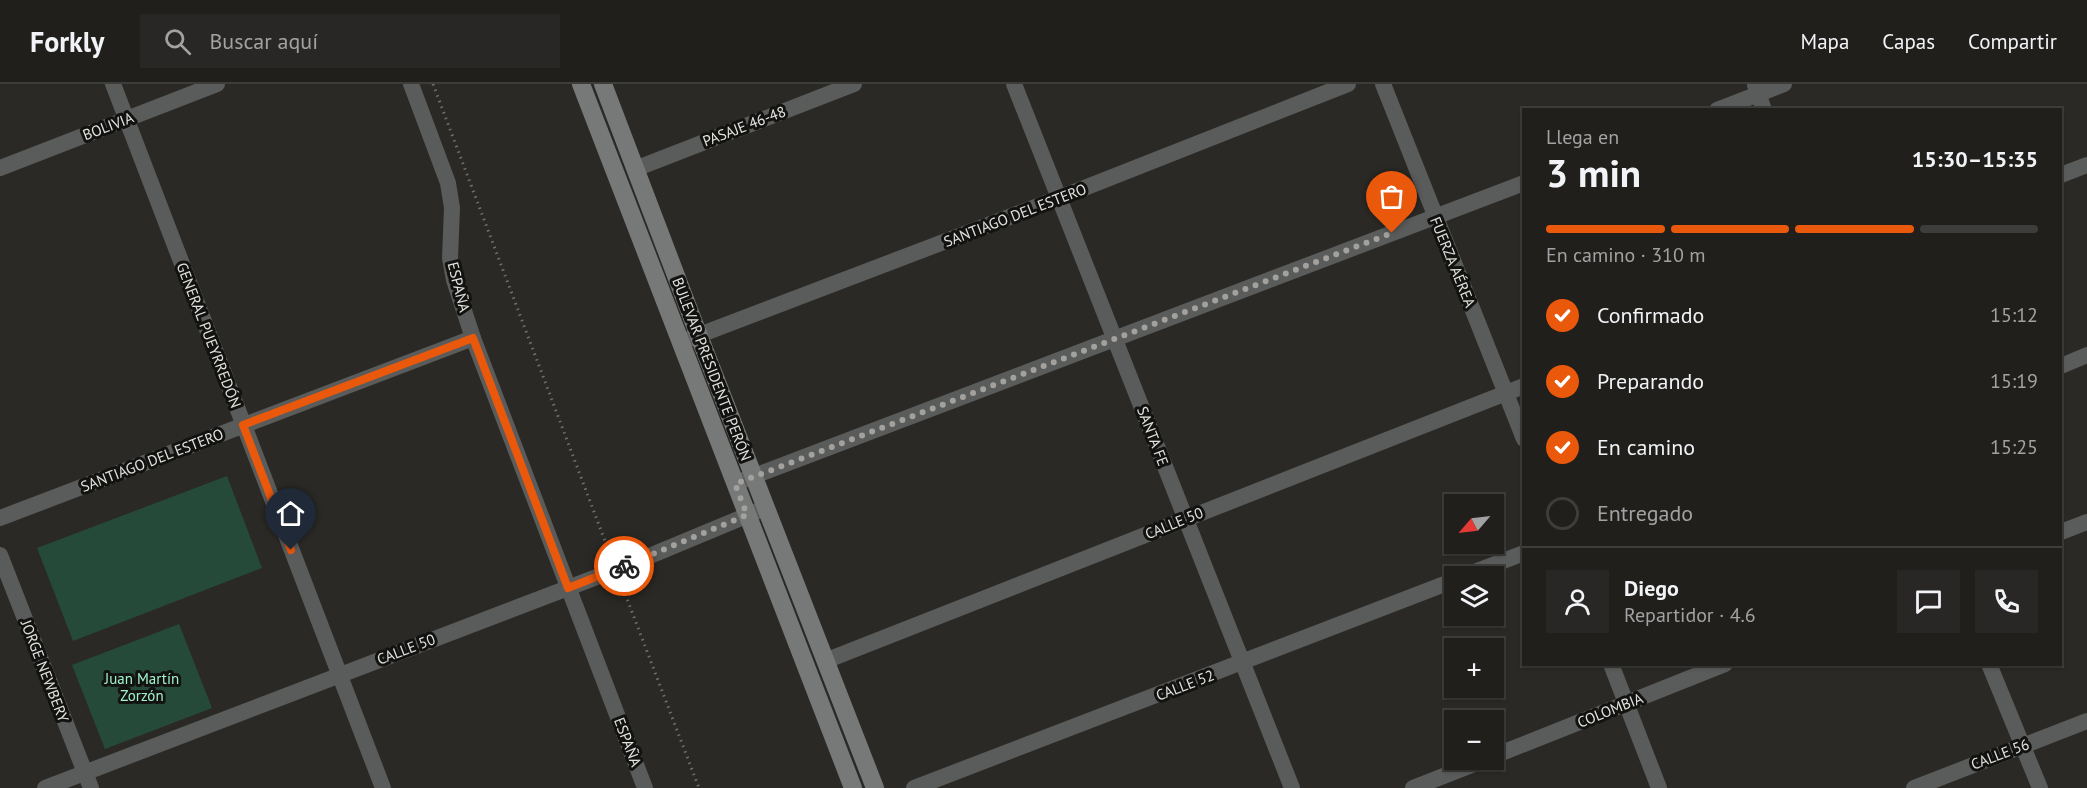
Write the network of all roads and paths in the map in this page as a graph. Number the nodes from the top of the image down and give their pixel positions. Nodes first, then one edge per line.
1 (113, 84) edge
2 (217, 84) edge
3 (411, 84) edge
4 (433, 84) edge
5 (581, 84) edge
6 (603, 84) edge
7 (854, 84) edge
8 (1014, 84) edge
9 (1347, 84) edge
10 (1383, 84) edge
11 (1784, 84) edge
12 (1759, 96) edge
13 (1723, 108) edge
14 (127, 119) junction
15 (2087, 165) edge
16 (0, 168) edge
17 (635, 169) junction
18 (2062, 175) edge
19 (1522, 184) edge
20 (1059, 198) junction
21 (1434, 217) junction
22 (699, 336) junction
23 (473, 338) junction
24 (1115, 339) junction
25 (681, 342) junction
26 (2087, 355) edge
27 (2062, 366) edge
28 (1522, 387) edge
29 (1506, 394) junction
30 (243, 425) junction
31 (1522, 434) edge
32 (754, 477) junction
33 (735, 484) junction
34 (766, 508) junction
35 (747, 515) junction
36 (0, 518) edge
37 (1185, 518) junction
38 (2087, 522) edge
39 (2062, 532) edge
40 (1522, 553) edge
41 (0, 555) edge
42 (1489, 566) edge
43 (616, 569) junction
44 (1444, 583) edge
45 (568, 588) junction
46 (825, 661) junction
47 (1244, 662) junction
48 (1612, 666) edge
49 (1720, 666) edge
50 (1990, 666) edge
51 (338, 675) junction
52 (1626, 704) junction
53 (2087, 721) edge
54 (2022, 745) junction
55 (1504, 752) edge
56 (1458, 770) edge
57 (88, 780) edge
58 (45, 788) edge
59 (383, 788) edge
60 (645, 788) edge
61 (699, 788) edge
62 (853, 788) edge
63 (875, 788) edge
64 (914, 788) edge
65 (1292, 788) edge
66 (1413, 788) edge
67 (1659, 788) edge
68 (1914, 788) edge
69 (2040, 788) edge

1 - 14 street, GENERAL PUEYRREDÓN
2 - 14 street, BOLIVIA
3 - 23 street, ESPAÑA
4 - 43 path
5 - 25 main road, BULEVAR PRESIDENTE PERÓN
6 - 17 main road, BULEVAR PRESIDENTE PERÓN
7 - 17 street, PASAJE 46-48
8 - 20 street, SANTA FE
9 - 20 street, SANTIAGO DEL ESTERO
10 - 21 street, FUERZA AÉREA
11 - 12 street
12 - 13 street
14 - 16 street, BOLIVIA
14 - 30 street, GENERAL PUEYRREDÓN
15 - 18 street
17 - 22 main road, BULEVAR PRESIDENTE PERÓN
19 - 21 street
20 - 22 street, SANTIAGO DEL ESTERO
20 - 24 street, SANTA FE
21 - 24 street
21 - 29 street, FUERZA AÉREA
22 - 25 street, SANTIAGO DEL ESTERO
22 - 32 main road, BULEVAR PRESIDENTE PERÓN
23 - 30 street, SANTIAGO DEL ESTERO
23 - 45 street, ESPAÑA
24 - 32 street
24 - 37 street, SANTA FE
25 - 33 main road, BULEVAR PRESIDENTE PERÓN
26 - 27 street
28 - 29 street, CALLE 50
29 - 31 street, FUERZA AÉREA
29 - 37 street, CALLE 50
30 - 36 street, SANTIAGO DEL ESTERO
30 - 51 street, GENERAL PUEYRREDÓN
32 - 33 street
32 - 34 main road, BULEVAR PRESIDENTE PERÓN
33 - 35 main road, BULEVAR PRESIDENTE PERÓN
34 - 35 street, CALLE 50
34 - 46 main road, BULEVAR PRESIDENTE PERÓN
35 - 43 street, CALLE 50
35 - 62 main road, BULEVAR PRESIDENTE PERÓN
37 - 46 street, CALLE 50
37 - 47 street, SANTA FE
38 - 39 street
40 - 42 street
41 - 57 street, JORGE NEWBERY
43 - 45 street, CALLE 50
43 - 61 path
44 - 47 street, CALLE 52
45 - 51 street, CALLE 50
45 - 60 street, ESPAÑA
46 - 63 main road, BULEVAR PRESIDENTE PERÓN
47 - 64 street, CALLE 52
47 - 65 street, SANTA FE
48 - 52 street
49 - 52 street, COLOMBIA
50 - 54 street
51 - 57 street, CALLE 50
51 - 59 street, GENERAL PUEYRREDÓN
52 - 55 street, COLOMBIA
52 - 67 street
53 - 54 street, CALLE 56
54 - 68 street, CALLE 56
54 - 69 street
56 - 66 street
57 - 58 street, CALLE 50

